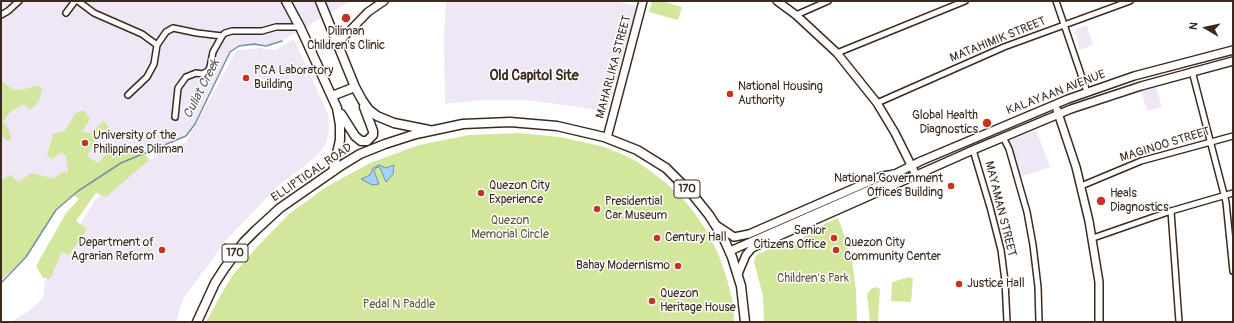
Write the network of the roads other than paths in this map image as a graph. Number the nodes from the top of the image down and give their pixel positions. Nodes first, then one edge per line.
1 (19, 1) edge
2 (76, 1) edge
3 (286, 1) edge
4 (320, 1) edge
5 (384, 1) edge
6 (643, 1) edge
7 (777, 1) edge
8 (828, 1) edge
9 (965, 1) edge
10 (1056, 1) edge
11 (1130, 1) edge
12 (66, 13) dead end
13 (1, 15) edge
14 (796, 15) junction
15 (1064, 24) junction
16 (300, 27) junction
17 (222, 36) junction
18 (338, 43) junction
19 (157, 45) junction
20 (1233, 50) edge
21 (837, 53) junction
22 (1233, 61) edge
23 (1192, 71) junction
24 (355, 87) junction
25 (1087, 92) junction
26 (128, 95) dead end
27 (332, 96) junction
28 (362, 100) junction
29 (877, 103) junction
30 (1055, 104) junction
31 (337, 108) junction
32 (1058, 114) junction
33 (175, 117) dead end
34 (432, 130) junction
35 (1233, 136) edge
36 (1003, 137) junction
37 (607, 138) junction
38 (1210, 142) junction
39 (973, 150) junction
40 (912, 165) junction
41 (333, 171) junction
42 (893, 174) junction
43 (916, 175) junction
44 (886, 183) junction
45 (896, 183) junction
46 (1081, 186) junction
47 (1233, 193) edge
48 (1224, 196) junction
49 (1172, 211) junction
50 (715, 225) junction
51 (1093, 238) junction
52 (751, 245) junction
53 (730, 251) junction
54 (1233, 271) edge
55 (738, 274) junction
56 (197, 322) edge
57 (745, 322) edge
58 (1007, 322) edge
59 (1039, 322) edge
60 (1099, 322) edge
61 (1179, 322) edge

1 - 13 street
2 - 12 street
2 - 19 street
3 - 16 main road
4 - 18 main road, 170
5 - 18 main road
6 - 37 main road, MAHARLIKA STREET
7 - 14 main road
8 - 14 street
9 - 21 street
10 - 15 street
11 - 15 street, MATAHIMIK STREET
14 - 21 main road
15 - 25 street
15 - 29 street, MATAHIMIK STREET
16 - 17 street
16 - 27 main road
17 - 19 street
17 - 33 street
18 - 24 main road, 170
19 - 26 street
20 - 25 main road, KALAYAAN AVENUE
21 - 29 main road
22 - 23 main road, KALAYAAN AVENUE
23 - 32 main road, KALAYAAN AVENUE
23 - 38 street
24 - 27 main road
24 - 28 main road, 170
25 - 30 main road, KALAYAAN AVENUE
27 - 31 main road
28 - 31 main road
28 - 34 main road, 170
29 - 40 main road
30 - 32 main road
30 - 40 main road, KALAYAAN AVENUE
31 - 41 main road
32 - 36 main road, KALAYAAN AVENUE
32 - 46 main road
34 - 37 main road, ELLIPTICAL ROAD / 170
34 - 41 main road, ELLIPTICAL ROAD / 170
35 - 38 street, MAGINOO STREET
36 - 39 main road, KALAYAAN AVENUE
36 - 59 street
37 - 50 main road, ELLIPTICAL ROAD / 170
38 - 46 street, MAGINOO STREET
38 - 48 street
39 - 43 main road, KALAYAAN AVENUE
39 - 58 street, MAYAMAN STREET
40 - 42 main road, KALAYAAN AVENUE
40 - 43 main road
41 - 56 main road, ELLIPTICAL ROAD / 170
42 - 44 main road, KALAYAAN AVENUE
42 - 50 main road, KALAYAAN AVENUE
43 - 45 main road, KALAYAAN AVENUE
44 - 45 main road, KALAYAAN AVENUE
44 - 52 main road, KALAYAAN AVENUE
45 - 52 main road, KALAYAAN AVENUE
46 - 51 main road
47 - 48 street
48 - 49 street
48 - 54 street
49 - 51 street
49 - 61 street
50 - 53 main road, ELLIPTICAL ROAD / 170
51 - 60 main road
52 - 53 main road, KALAYAAN AVENUE
52 - 55 main road
53 - 55 main road, ELLIPTICAL ROAD / 170
55 - 57 main road, ELLIPTICAL ROAD / 170

